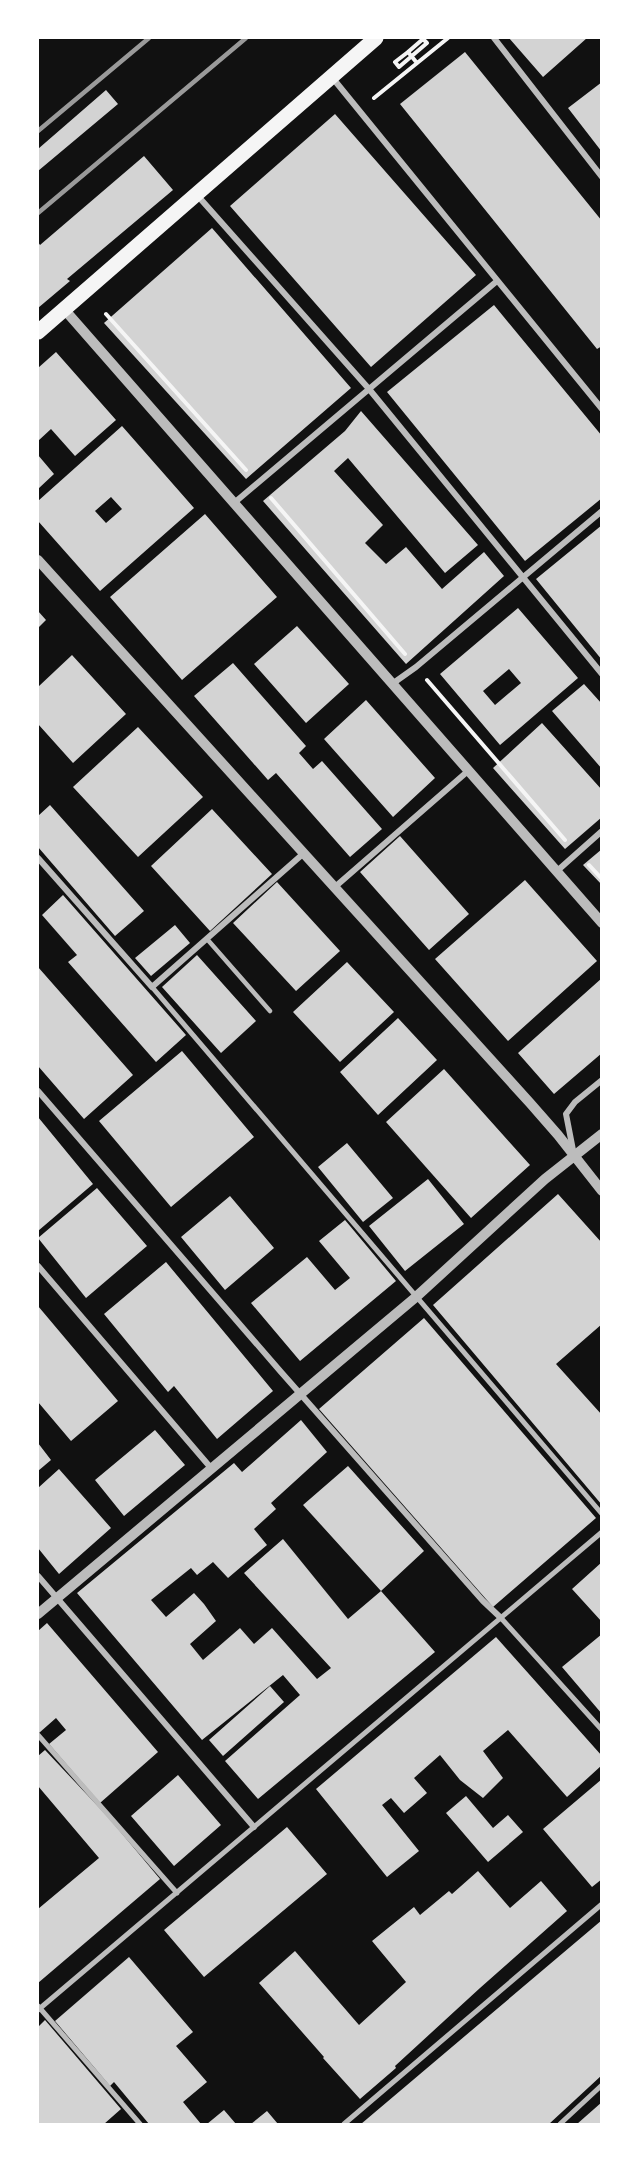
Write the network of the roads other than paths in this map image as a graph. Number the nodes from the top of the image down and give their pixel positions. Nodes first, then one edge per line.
1 (376, 38) edge
2 (494, 38) edge
3 (331, 75) junction
4 (602, 177) edge
5 (195, 193) junction
6 (497, 281) junction
7 (64, 309) junction
8 (38, 332) edge
9 (369, 389) junction
10 (602, 409) edge
11 (234, 503) junction
12 (602, 511) edge
13 (38, 560) edge
14 (524, 578) junction
15 (602, 674) edge
16 (392, 684) junction
17 (468, 771) junction
18 (602, 831) edge
19 (304, 853) junction
20 (38, 858) edge
21 (557, 871) junction
22 (336, 886) junction
23 (602, 923) edge
24 (207, 939) junction
25 (152, 987) junction
26 (270, 1011) dead end
27 (602, 1080) edge
28 (38, 1091) edge
29 (602, 1134) edge
30 (574, 1156) junction
31 (602, 1191) edge
32 (38, 1266) edge
33 (416, 1297) junction
34 (299, 1394) junction
35 (212, 1468) junction
36 (602, 1514) edge
37 (602, 1532) edge
38 (38, 1576) edge
39 (57, 1598) junction
40 (38, 1614) edge
41 (501, 1618) junction
42 (602, 1730) edge
43 (38, 1735) edge
44 (254, 1827) junction
45 (177, 1893) junction
46 (602, 1905) edge
47 (38, 2008) edge
48 (602, 2085) edge
49 (140, 2124) edge
50 (344, 2124) edge
51 (560, 2124) edge

1 - 3 main road
2 - 4 street
3 - 5 main road
3 - 6 street
5 - 7 main road
5 - 9 street
6 - 9 street
6 - 10 street
7 - 8 main road
7 - 11 street
9 - 11 street
9 - 14 street
11 - 16 street
12 - 14 street
13 - 19 street
14 - 15 street
14 - 16 street
16 - 17 street
17 - 21 street
17 - 22 street
18 - 21 street
19 - 22 street
19 - 24 street
20 - 25 street
21 - 23 street
22 - 30 street
24 - 25 street
24 - 26 lane
25 - 33 street
27 - 30 street
28 - 34 street
29 - 30 street
30 - 31 street
30 - 33 street
32 - 35 street
33 - 34 street
33 - 36 street
34 - 35 street
34 - 41 street
35 - 39 street
37 - 41 street
38 - 39 street
39 - 40 street
39 - 44 street
41 - 42 street
41 - 44 street
43 - 45 street
44 - 45 street
45 - 47 street
46 - 50 street
47 - 49 street
48 - 51 street

